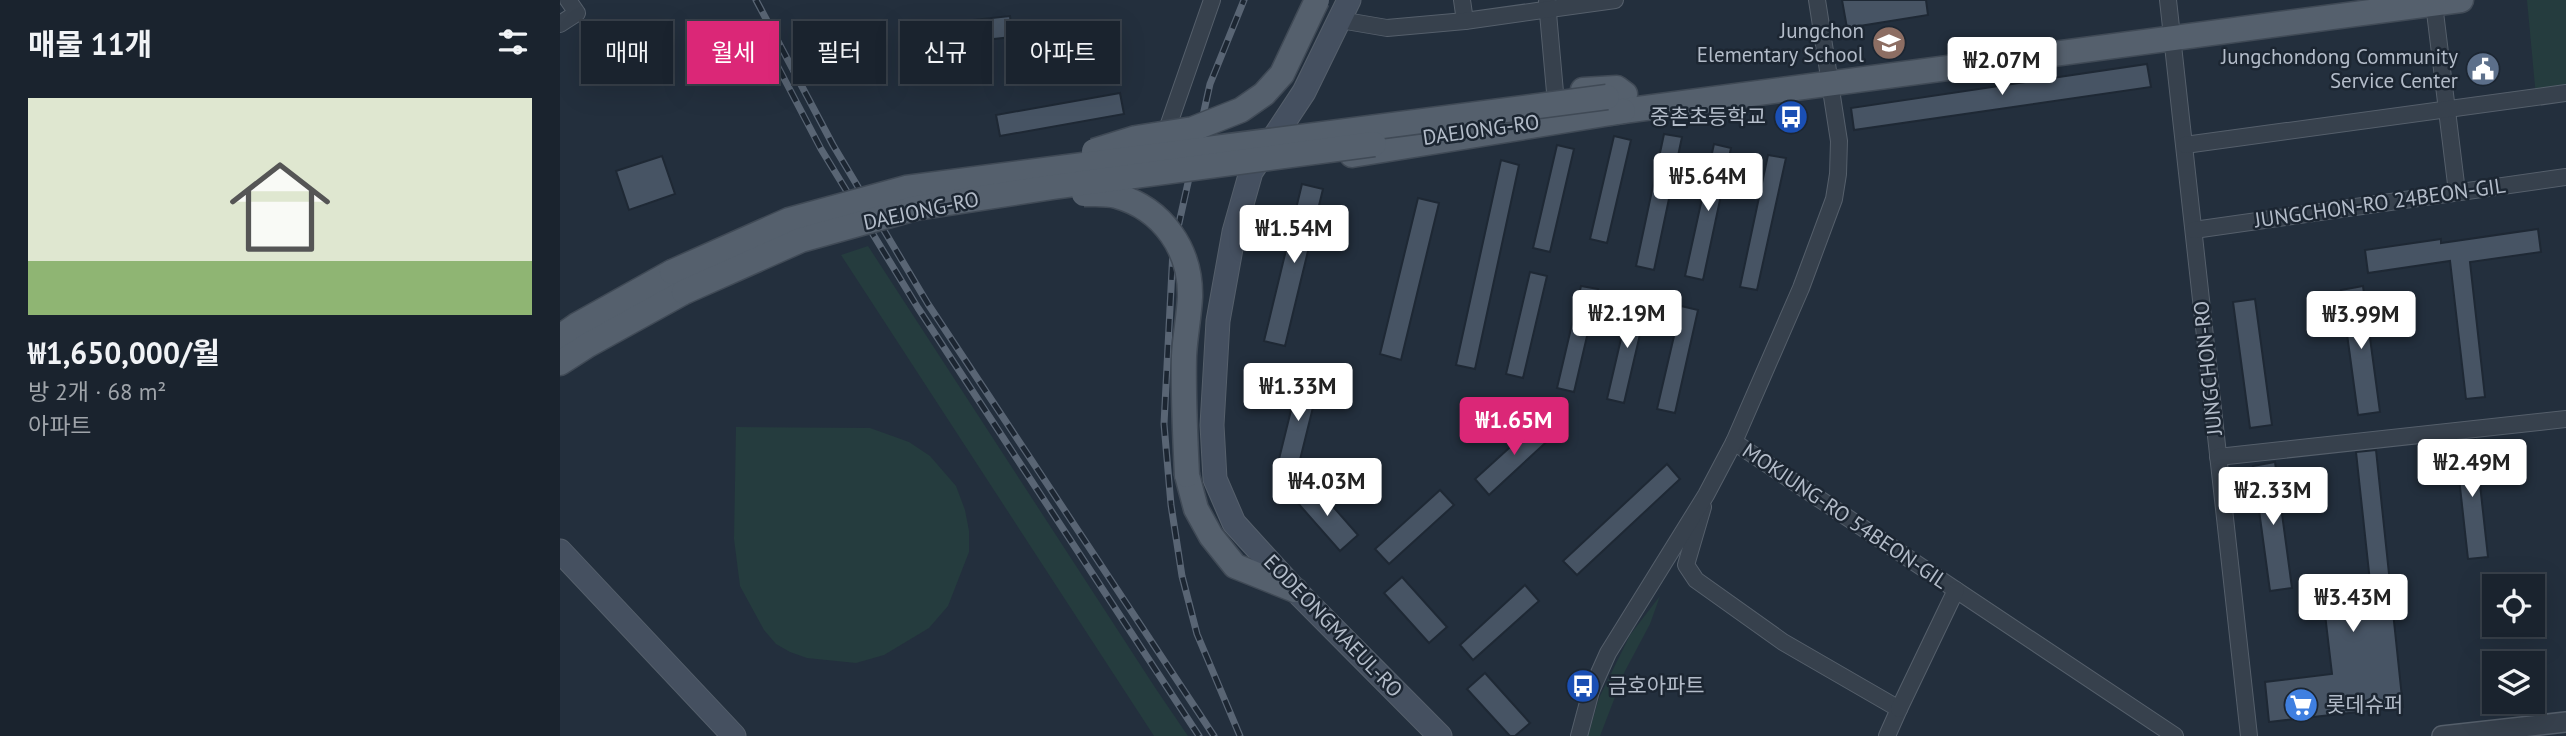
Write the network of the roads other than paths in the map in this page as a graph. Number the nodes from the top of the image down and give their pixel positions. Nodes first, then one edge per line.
1 (568, 0) edge
2 (1212, 0) edge
3 (1317, 0) edge
4 (1462, 0) edge
5 (1615, 0) edge
6 (1817, 0) edge
7 (2355, 0) edge
8 (2461, 0) edge
9 (2434, 4) junction
10 (1547, 5) edge
11 (1344, 10) edge
12 (1465, 21) junction
13 (2171, 21) edge
14 (560, 24) edge
15 (1829, 76) junction
16 (1555, 92) junction
17 (2566, 93) edge
18 (1617, 103) junction
19 (2447, 109) junction
20 (1279, 127) junction
21 (2185, 145) junction
22 (1251, 172) junction
23 (2566, 177) edge
24 (1052, 178) junction
25 (2457, 192) junction
26 (1145, 197) dead end
27 (2194, 230) junction
28 (678, 282) junction
29 (560, 337) edge
30 (560, 363) edge
31 (2566, 419) edge
32 (1734, 443) junction
33 (2218, 457) junction
34 (1706, 495) junction
35 (563, 560) edge
36 (1295, 590) junction
37 (1956, 590) junction
38 (1899, 709) junction
39 (2566, 722) edge
40 (2520, 732) edge
41 (734, 736) edge
42 (1440, 736) edge
43 (1579, 736) edge
44 (1887, 736) edge
45 (2175, 736) edge
46 (2249, 736) edge
47 (2442, 736) edge

1 - 14 street
2 - 26 street
3 - 24 main road, bridge
4 - 12 street
5 - 10 street
6 - 15 street
7 - 13 main road, DAEJONG-RO
8 - 9 main road, DAEJONG-RO
9 - 13 main road, DAEJONG-RO
9 - 19 street
10 - 12 street
10 - 16 street
11 - 12 street
11 - 20 main road, EODEONGMAEUL-RO
13 - 15 main road, DAEJONG-RO
13 - 21 street, JUNGCHON-RO
15 - 18 main road, DAEJONG-RO
15 - 32 street
16 - 18 main road
16 - 20 main road
17 - 19 street
18 - 22 main road
18 - 24 main road, DAEJONG-RO, bridge
19 - 21 street
19 - 25 street
20 - 22 main road, EODEONGMAEUL-RO
21 - 27 street, JUNGCHON-RO
22 - 36 main road, EODEONGMAEUL-RO
23 - 25 street, JUNGCHON-RO 24BEON-GIL
24 - 28 main road, DAEJONG-RO, bridge
24 - 36 main road, bridge
25 - 27 street, JUNGCHON-RO 24BEON-GIL
27 - 33 street, JUNGCHON-RO
28 - 29 main road, DAEJONG-RO
28 - 30 main road, DAEJONG-RO
31 - 33 street
32 - 34 street
32 - 37 street, MOKJUNG-RO 54BEON-GIL
33 - 46 street, JUNGCHON-RO
34 - 38 street
34 - 43 street
35 - 41 main road
36 - 42 main road, EODEONGMAEUL-RO
37 - 38 street, MOKJUNG-RO 54BEON-GIL
37 - 45 street, MOKJUNG-RO 54BEON-GIL
38 - 44 street, MOKJUNG-RO 54BEON-GIL
39 - 40 street
40 - 47 street

